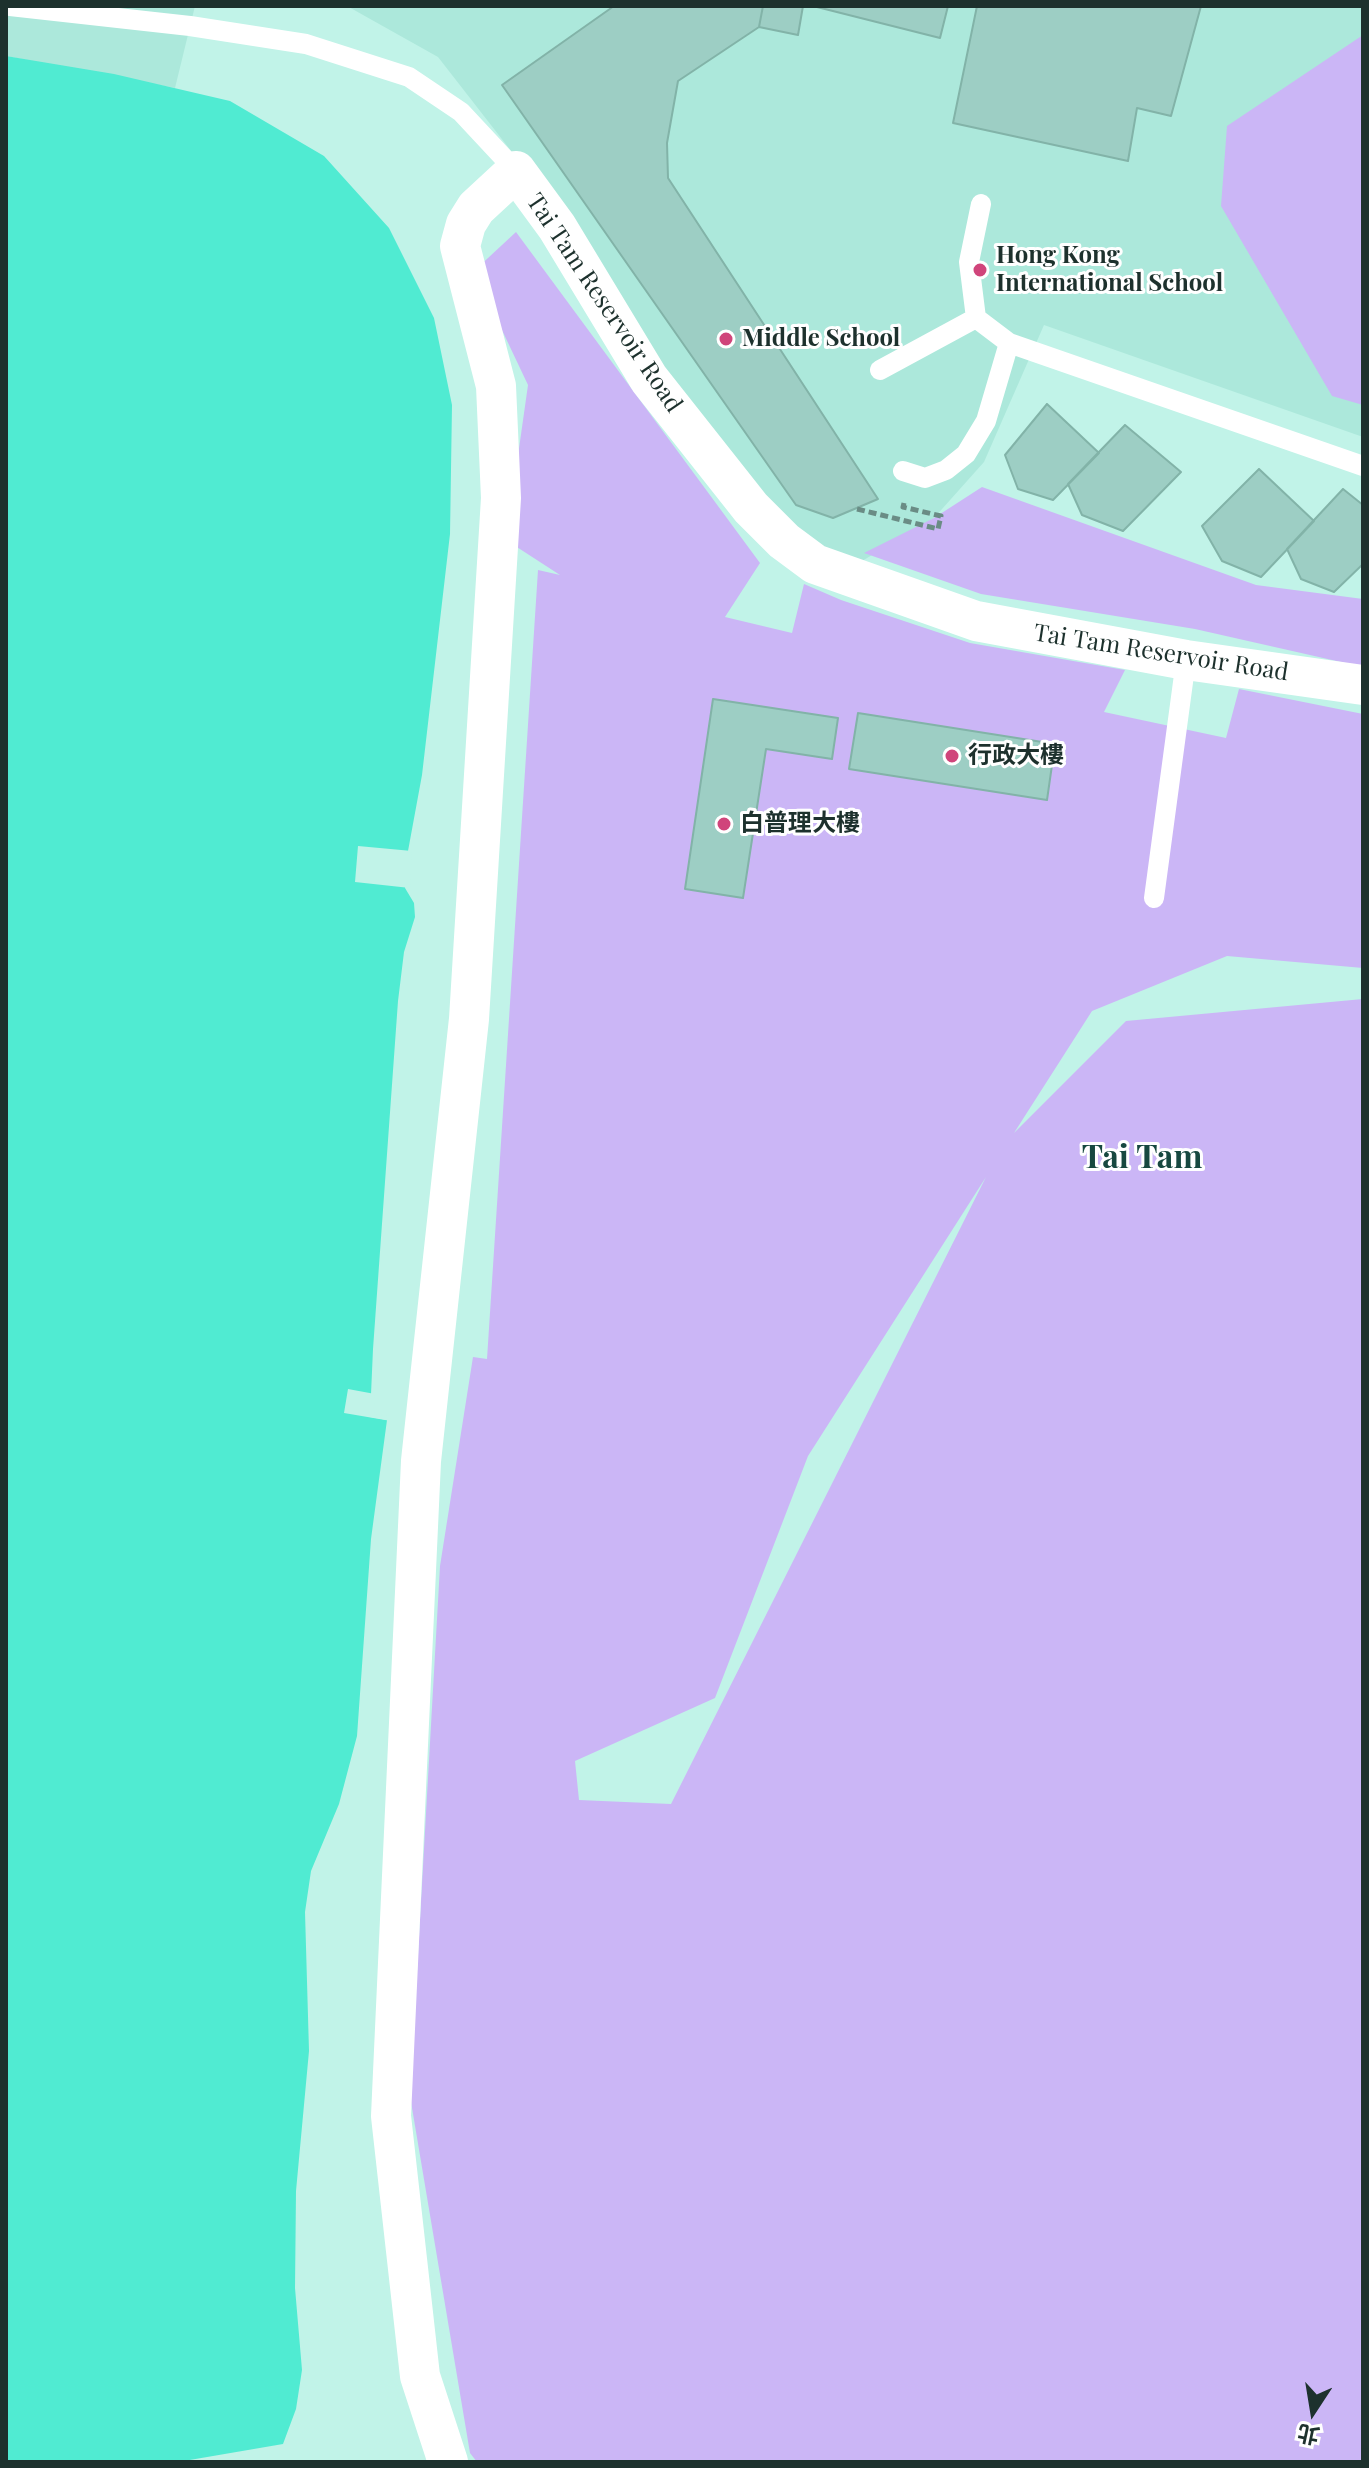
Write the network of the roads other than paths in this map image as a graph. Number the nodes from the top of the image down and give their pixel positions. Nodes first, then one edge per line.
1 (10, 6) edge
2 (516, 171) junction
3 (981, 204) dead end
4 (976, 318) junction
5 (1009, 343) junction
6 (880, 370) dead end
7 (1363, 466) edge
8 (903, 471) dead end
9 (1186, 660) junction
10 (1363, 685) edge
11 (1154, 898) dead end
12 (448, 2462) edge

1 - 2 lane, Tai Tam Reservoir Road
2 - 9 street, Tai Tam Reservoir Road
2 - 12 street
3 - 4 lane
4 - 5 lane
4 - 6 lane
5 - 7 lane
5 - 8 lane
9 - 10 street, Tai Tam Reservoir Road
9 - 11 lane

